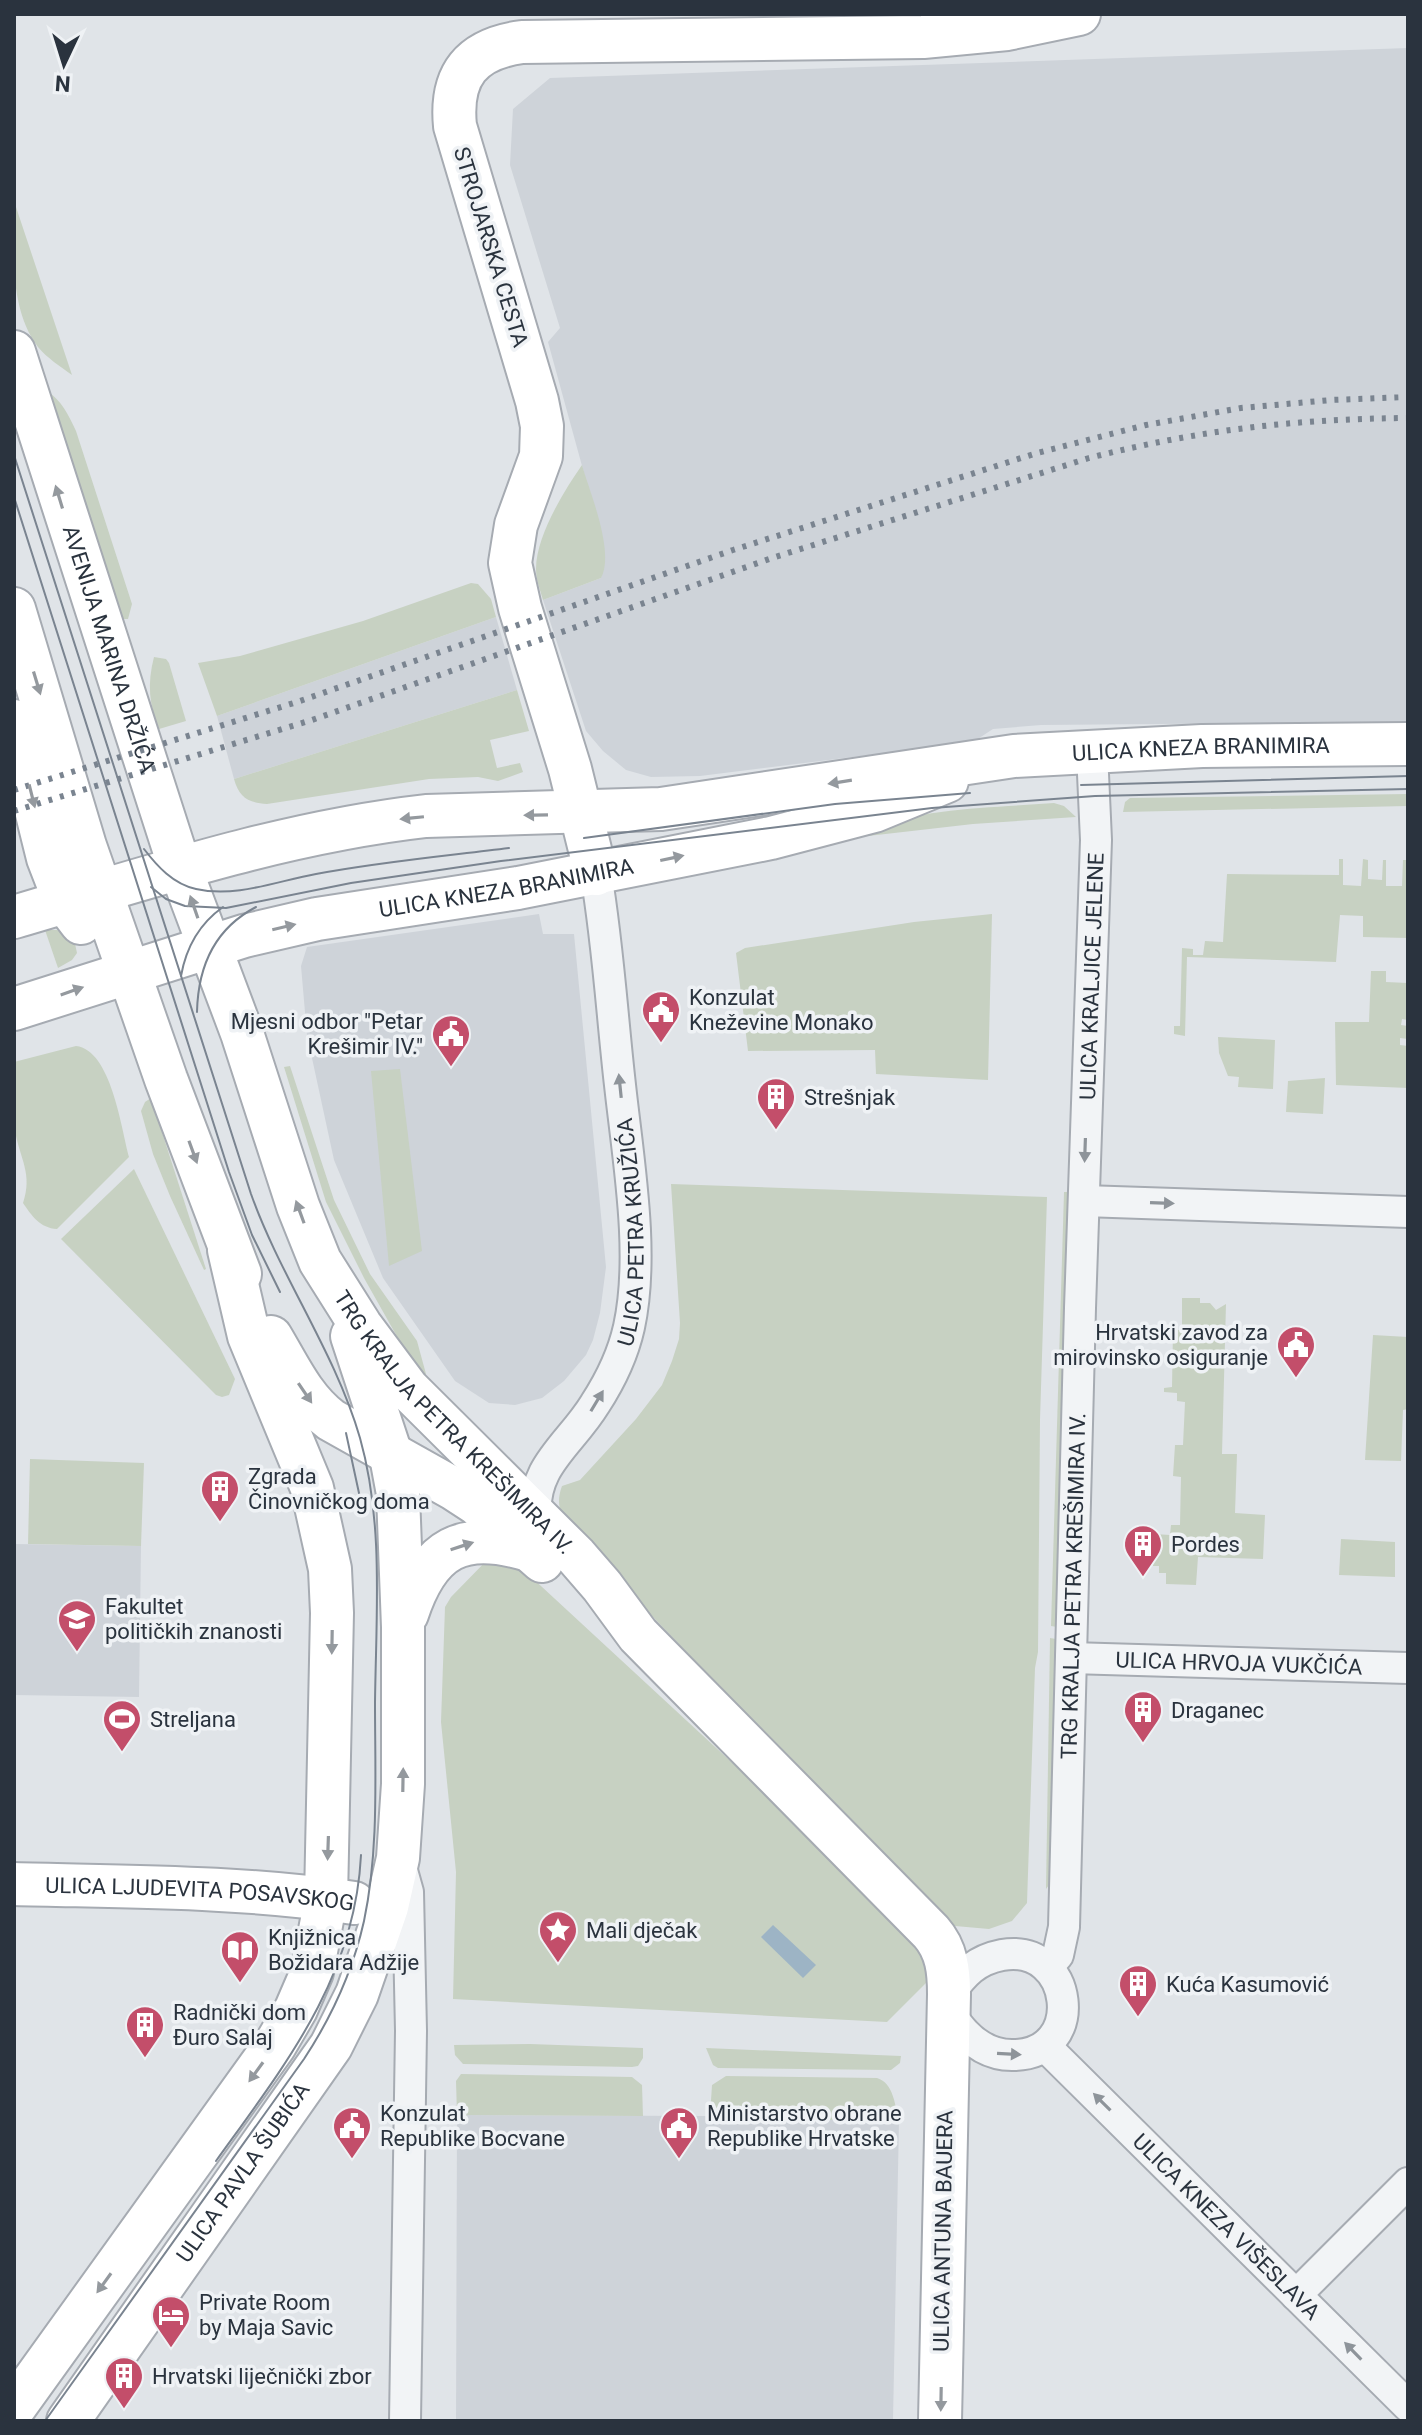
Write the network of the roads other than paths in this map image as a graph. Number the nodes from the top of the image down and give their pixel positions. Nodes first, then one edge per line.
1 (1079, 14) edge
2 (922, 25) edge
3 (14, 352) edge
4 (14, 609) edge
5 (14, 721) edge
6 (1408, 744) edge
7 (1092, 752) junction
8 (996, 760) junction
9 (582, 813) junction
10 (180, 868) junction
11 (596, 874) junction
12 (83, 896) junction
13 (14, 917) edge
14 (208, 947) junction
15 (129, 972) junction
16 (14, 1009) edge
17 (1084, 1201) junction
18 (1408, 1212) edge
19 (229, 1250) junction
20 (332, 1282) junction
21 (390, 1451) junction
22 (533, 1534) junction
23 (403, 1627) junction
24 (1071, 1658) junction
25 (1407, 1668) edge
26 (398, 1858) junction
27 (14, 1884) edge
28 (326, 1899) junction
29 (387, 1907) junction
30 (937, 1938) junction
31 (1011, 1953) junction
32 (1047, 1967) junction
33 (948, 2016) junction
34 (1045, 2046) junction
35 (1408, 2183) edge
36 (1296, 2295) junction
37 (1408, 2406) edge
38 (14, 2408) edge
39 (68, 2421) edge
40 (405, 2421) edge
41 (940, 2421) edge

1 - 2 main road, STROJARSKA CESTA
2 - 9 main road, STROJARSKA CESTA
10 -> 3 main road, AVENIJA MARINA DRŽIĆA
4 -> 12 main road
5 -> 12 main road
6 - 7 main road, ULICA KNEZA BRANIMIRA
7 - 8 main road, ULICA KNEZA BRANIMIRA
7 -> 17 street, ULICA KRALJICE JELENE
8 -> 9 main road, ULICA KNEZA BRANIMIRA
11 -> 8 main road, ULICA KNEZA BRANIMIRA
9 -> 10 main road, ULICA KNEZA BRANIMIRA
9 - 11 main road, STROJARSKA CESTA
10 - 12 main road, ULICA KNEZA BRANIMIRA
14 -> 10 main road, AVENIJA MARINA DRŽIĆA
14 -> 11 main road, ULICA KNEZA BRANIMIRA
22 -> 11 street, ULICA PETRA KRUŽIĆA
12 - 13 main road, ULICA KNEZA BRANIMIRA
12 - 15 main road
14 - 15 main road, ULICA KNEZA BRANIMIRA
20 -> 14 main road, TRG KRALJA PETRA KREŠIMIRA IV.
16 -> 15 main road, ULICA KNEZA BRANIMIRA
15 -> 19 main road, TRG KRALJA PETRA KREŠIMIRA IV.
17 -> 18 street
17 - 24 street, TRG KRALJA PETRA KREŠIMIRA IV.
19 -> 21 main road, TRG KRALJA PETRA KREŠIMIRA IV.
19 -> 28 main road, TRG KRALJA PETRA KREŠIMIRA IV.
20 - 21 main road, TRG KRALJA PETRA KREŠIMIRA IV.
20 - 22 main road, TRG KRALJA PETRA KREŠIMIRA IV.
21 - 22 main road, TRG KRALJA PETRA KREŠIMIRA IV.
21 - 23 main road, TRG KRALJA PETRA KREŠIMIRA IV.
23 -> 22 main road
22 - 30 main road, TRG KRALJA PETRA KREŠIMIRA IV.
26 -> 23 main road, TRG KRALJA PETRA KREŠIMIRA IV.
24 - 25 street, ULICA HRVOJA VUKČIĆA
24 - 32 street, TRG KRALJA PETRA KREŠIMIRA IV.
26 - 29 main road, TRG KRALJA PETRA KREŠIMIRA IV.
26 - 40 street
27 - 28 main road, ULICA LJUDEVITA POSAVSKOG
28 - 29 main road, ULICA LJUDEVITA POSAVSKOG
28 -> 38 main road
29 - 39 main road, ULICA PAVLA ŠUBIĆA
30 - 31 street
30 - 33 main road, TRG KRALJA PETRA KREŠIMIRA IV.
31 - 32 street
31 - 33 street
32 - 34 street
33 -> 34 street
33 -> 41 main road, ULICA ANTUNA BAUERA
36 -> 34 street, ULICA KNEZA VIŠESLAVA
35 - 36 street
37 -> 36 street, ULICA KNEZA VIŠESLAVA

